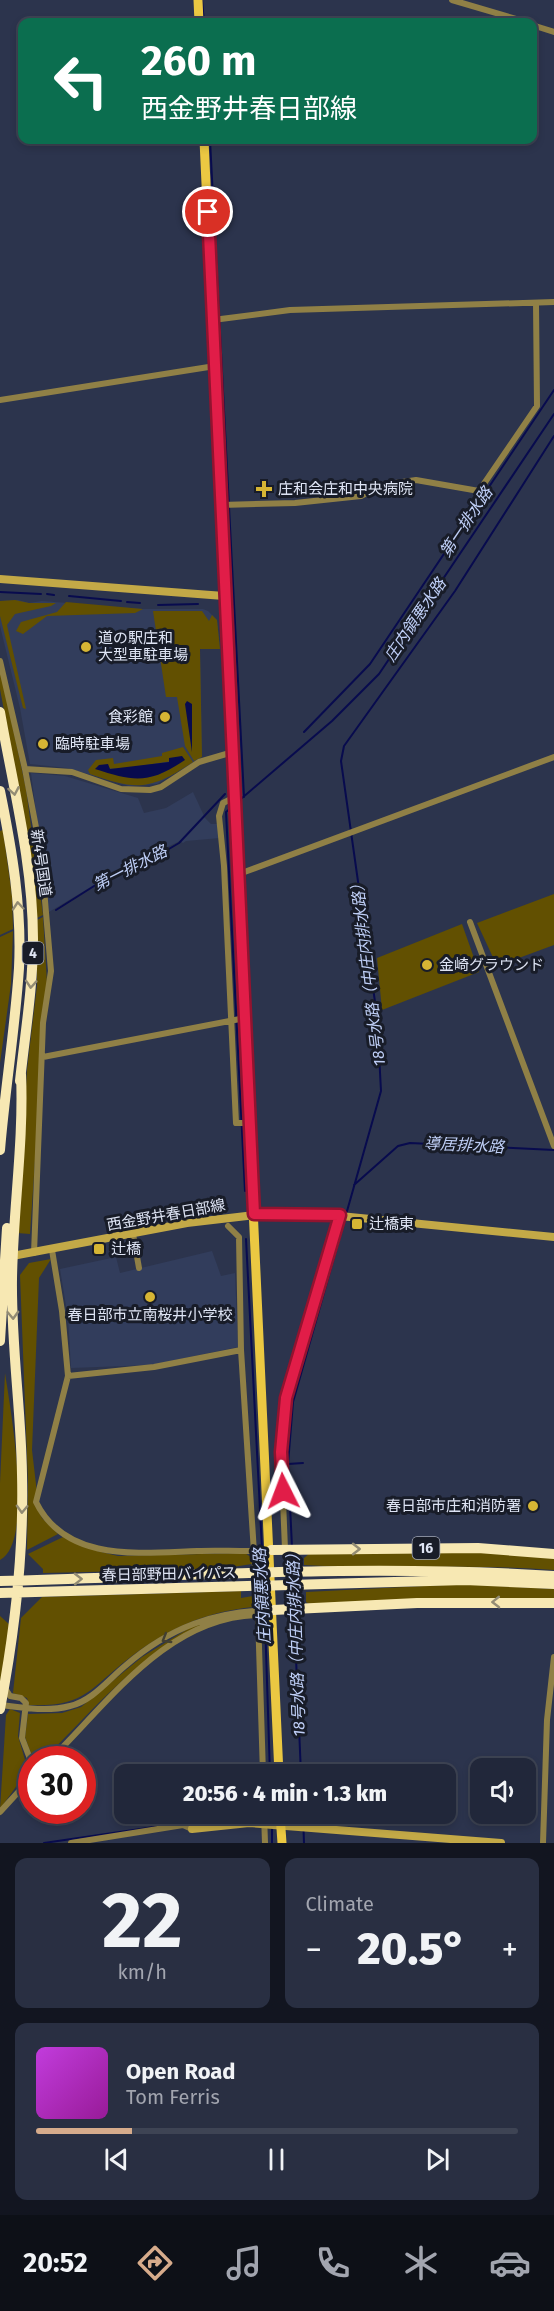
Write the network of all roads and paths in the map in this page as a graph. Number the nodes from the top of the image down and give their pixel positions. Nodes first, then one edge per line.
1 (198, 0) edge
2 (452, 0) edge
3 (199, 18) edge
4 (513, 18) edge
5 (537, 27) edge
6 (554, 32) edge
7 (204, 144) edge
8 (554, 302) edge
9 (536, 303) junction
10 (213, 320) junction
11 (215, 366) junction
12 (0, 400) edge
13 (221, 505) junction
14 (0, 579) edge
15 (224, 596) junction
16 (0, 661) edge
17 (0, 712) edge
18 (233, 752) junction
19 (554, 757) edge
20 (49, 762) dead end
21 (25, 769) junction
22 (50, 770) junction
23 (0, 791) edge
24 (235, 797) junction
25 (239, 874) junction
26 (470, 922) dead end
27 (243, 1018) junction
28 (232, 1019) junction
29 (42, 1057) junction
30 (4, 1068) edge
31 (248, 1123) junction
32 (554, 1146) edge
33 (0, 1150) edge
34 (254, 1214) junction
35 (340, 1215) junction
36 (228, 1226) dead end
37 (133, 1234) junction
38 (554, 1237) edge
39 (52, 1250) junction
40 (34, 1253) junction
41 (6, 1257) edge
42 (139, 1268) dead end
43 (0, 1341) edge
44 (241, 1350) junction
45 (68, 1376) junction
46 (290, 1549) junction
47 (269, 1550) junction
48 (255, 1551) junction
49 (554, 1554) edge
50 (554, 1576) edge
51 (311, 1579) junction
52 (19, 1580) junction
53 (0, 1581) edge
54 (554, 1584) edge
55 (19, 1592) junction
56 (0, 1593) edge
57 (554, 1603) edge
58 (272, 1610) junction
59 (258, 1612) junction
60 (554, 1657) edge
61 (5, 1684) junction
62 (0, 1707) edge
63 (26, 1708) junction
64 (25, 1746) edge
65 (63, 1746) edge
66 (263, 1764) edge
67 (279, 1764) edge
68 (18, 1792) edge
69 (0, 1812) edge
70 (273, 1825) junction
71 (192, 1829) joint
72 (71, 1843) edge
73 (266, 1843) edge
74 (282, 1843) edge
75 (501, 1843) edge
76 (543, 1843) edge

1 - 3 main road
2 - 4 street
5 - 6 street
7 - 10 main road
8 - 9 street
9 - 10 street
9 - 13 street
10 - 11 main road
11 - 12 street
11 - 13 main road
13 - 15 main road
14 - 15 main road
15 - 18 main road
16 - 21 street
17 -> 41 highway, 新4号国道 / 4
18 - 22 street
18 - 24 main road
19 - 25 street
20 - 22 street
21 - 22 street
21 - 29 street
30 -> 23 highway, 新4号国道 / 4
24 - 25 main road
24 - 28 street
25 - 27 main road
26 - 32 street
27 - 28 street
27 - 31 main road
28 - 29 street
28 - 31 street
29 - 40 street
30 - 33 highway, 新4号国道 / 4
31 - 34 main road
34 - 35 main road, 西金野井春日部線
34 - 37 main road, 西金野井春日部線
34 - 47 main road
35 - 38 main road, 西金野井春日部線
35 - 46 street
36 - 44 street
37 - 39 main road, 西金野井春日部線
37 - 42 street
39 - 40 main road, 西金野井春日部線
39 - 45 street
40 - 41 main road, 西金野井春日部線
41 - 43 highway
41 -> 52 highway
44 - 45 street
44 - 48 street
45 - 48 street
46 - 47 highway, 16
46 -> 49 highway, 16
47 - 48 street
47 - 58 main road
48 - 59 street
50 - 51 highway, 春日部野田バイパス / 16
52 -> 51 highway, 春日部野田バイパス / 16
51 - 54 highway, 春日部野田バイパス / 16
51 - 55 highway, 春日部野田バイパス / 16
52 - 53 highway, 春日部野田バイパス / 16
52 - 55 highway
55 - 56 highway, 春日部野田バイパス / 16
55 - 61 highway
57 -> 58 highway
58 - 59 street
58 - 67 main road
59 -> 63 street
59 - 65 street
59 - 66 street
60 - 76 street
61 - 62 highway
61 - 63 street
62 - 63 street
63 - 64 street
68 - 69 street
70 - 71 main road
70 - 73 street
70 - 74 main road
70 - 75 main road
71 - 72 street

